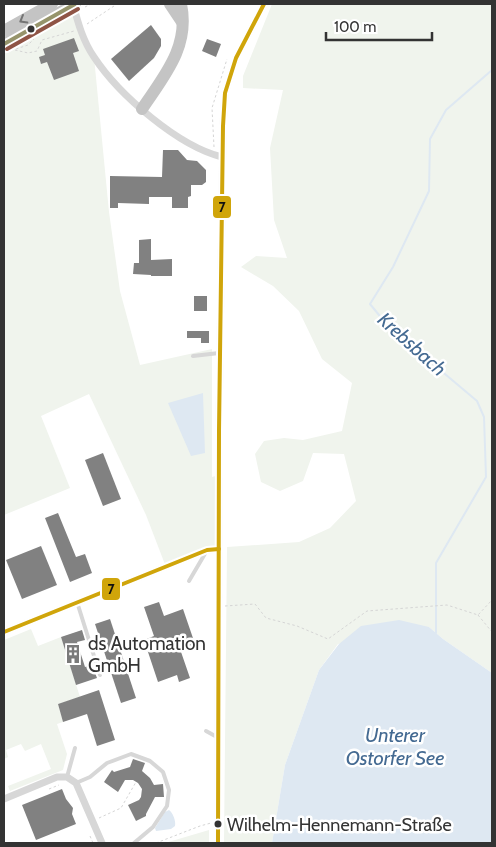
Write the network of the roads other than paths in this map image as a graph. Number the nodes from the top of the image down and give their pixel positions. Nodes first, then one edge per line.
1 (170, 4) edge
2 (181, 4) edge
3 (264, 4) edge
4 (77, 5) edge
5 (47, 10) edge
6 (182, 22) junction
7 (4, 31) edge
8 (9, 47) edge
9 (142, 109) junction
10 (222, 157) junction
11 (219, 353) junction
12 (193, 356) dead end
13 (219, 549) junction
14 (207, 550) junction
15 (189, 581) dead end
16 (77, 602) junction
17 (4, 632) edge
18 (100, 675) dead end
19 (206, 730) dead end
20 (217, 737) junction
21 (75, 748) dead end
22 (65, 780) junction
23 (76, 783) junction
24 (4, 799) edge
25 (102, 843) edge
26 (134, 843) edge
27 (218, 843) edge

1 - 6 highway
2 - 6 highway
3 - 10 street
4 - 5 highway, bridge
4 - 9 street
5 -> 7 highway
5 - 8 highway
6 - 9 highway
9 - 10 street
10 - 11 street
11 - 12 lane
11 - 13 street
13 - 14 street
13 - 20 street
14 - 15 lane
14 - 16 street
16 - 17 street
16 - 18 lane
19 - 20 lane
20 - 27 street
21 - 22 lane
22 - 23 street
22 - 24 street
23 - 25 street
23 - 26 lane

